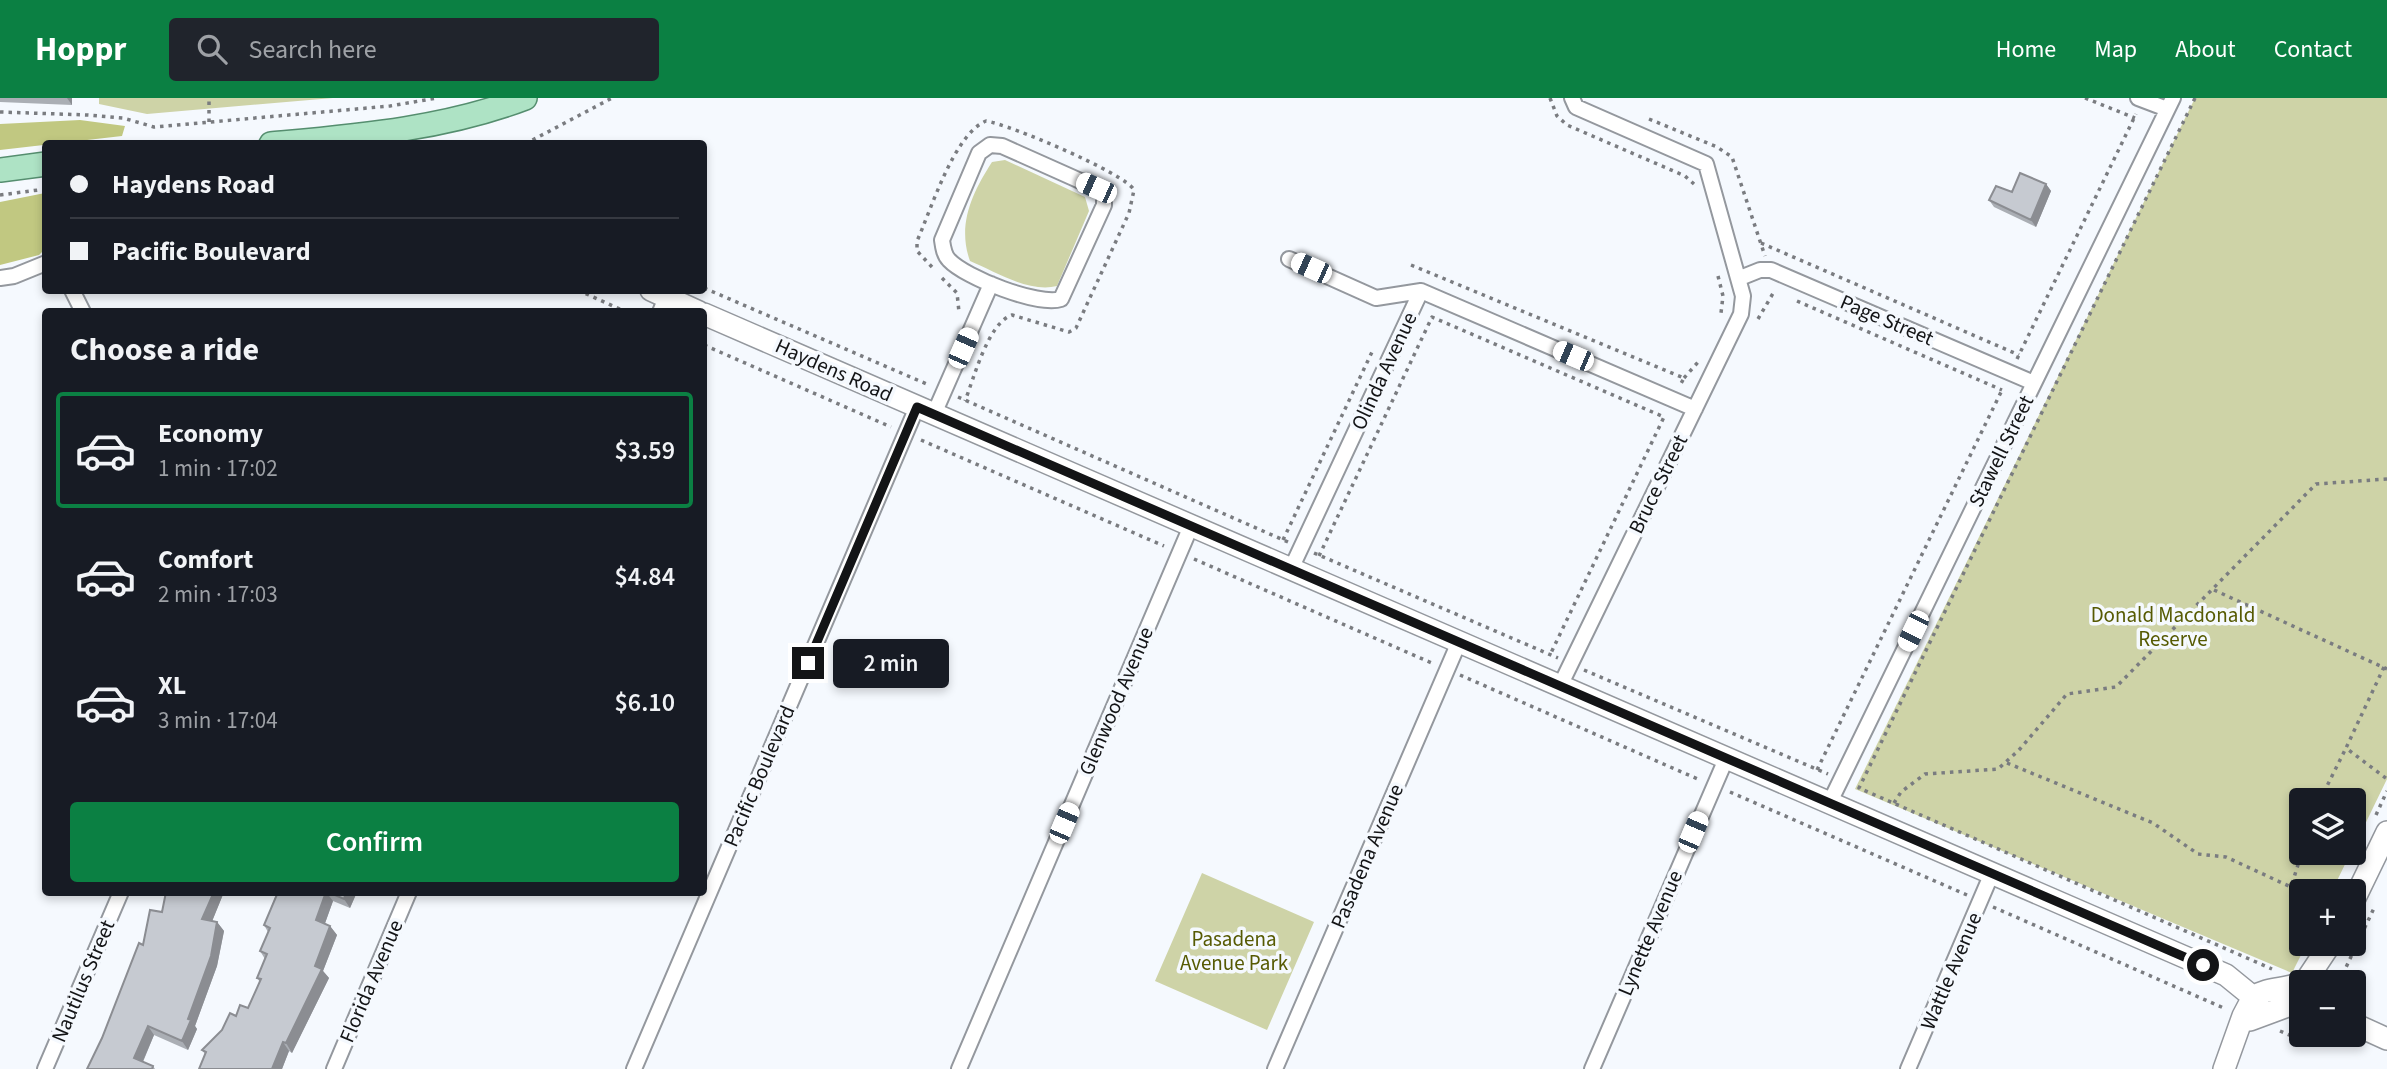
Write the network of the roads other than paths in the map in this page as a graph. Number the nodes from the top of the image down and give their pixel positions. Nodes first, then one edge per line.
1 (525, 98) edge
2 (1572, 98) edge
3 (2141, 99) edge
4 (2170, 104) edge
5 (421, 135) edge
6 (338, 140) edge
7 (42, 165) edge
8 (0, 170) edge
9 (1289, 259) dead end
10 (42, 265) edge
11 (0, 278) edge
12 (1740, 278) junction
13 (991, 284) junction
14 (1421, 291) junction
15 (659, 300) edge
16 (685, 308) edge
17 (707, 316) edge
18 (2034, 383) junction
19 (1695, 409) junction
20 (926, 410) junction
21 (1191, 526) junction
22 (1291, 569) junction
23 (1459, 642) junction
24 (1560, 686) junction
25 (1726, 759) junction
26 (1829, 804) junction
27 (2387, 832) edge
28 (1992, 873) junction
29 (2364, 879) edge
30 (119, 896) edge
31 (407, 896) edge
32 (2322, 956) edge
33 (2310, 970) edge
34 (2289, 988) edge
35 (2258, 1005) junction
36 (2366, 1030) edge
37 (2387, 1040) edge
38 (45, 1069) edge
39 (334, 1069) edge
40 (634, 1069) edge
41 (958, 1069) edge
42 (1275, 1069) edge
43 (1592, 1069) edge
44 (1908, 1069) edge
45 (2224, 1069) edge

1 - 5 main road
2 - 12 street, Bruce Street
3 - 4 street
4 - 18 street, Stawell Street
5 - 6 main road
7 - 8 main road
9 - 14 street
10 - 11 street
12 - 18 street, Page Street
12 - 19 street, Bruce Street
13 - 13 street
13 - 20 street, Pacific Boulevard
14 - 19 street, Olinda Avenue
14 - 22 street, Olinda Avenue
15 - 16 street, Haydens Road
17 - 20 street, Haydens Road
18 - 26 street, Stawell Street
19 - 24 street, Bruce Street
20 - 21 street, Haydens Road
20 - 40 street, Pacific Boulevard
21 - 22 street, Haydens Road
21 - 41 street, Glenwood Avenue
22 - 23 street, Haydens Road
23 - 24 street, Haydens Road
23 - 42 street, Pasadena Avenue
24 - 25 street, Haydens Road
25 - 26 street, Haydens Road
25 - 43 street, Lynette Avenue
26 - 28 street, Haydens Road
27 - 29 street
28 - 35 street, Haydens Road
28 - 44 street, Wattle Avenue
30 - 38 street, Nautilus Street
31 - 39 street, Florida Avenue
32 - 33 street
34 - 35 street
35 - 45 street
36 - 37 street

